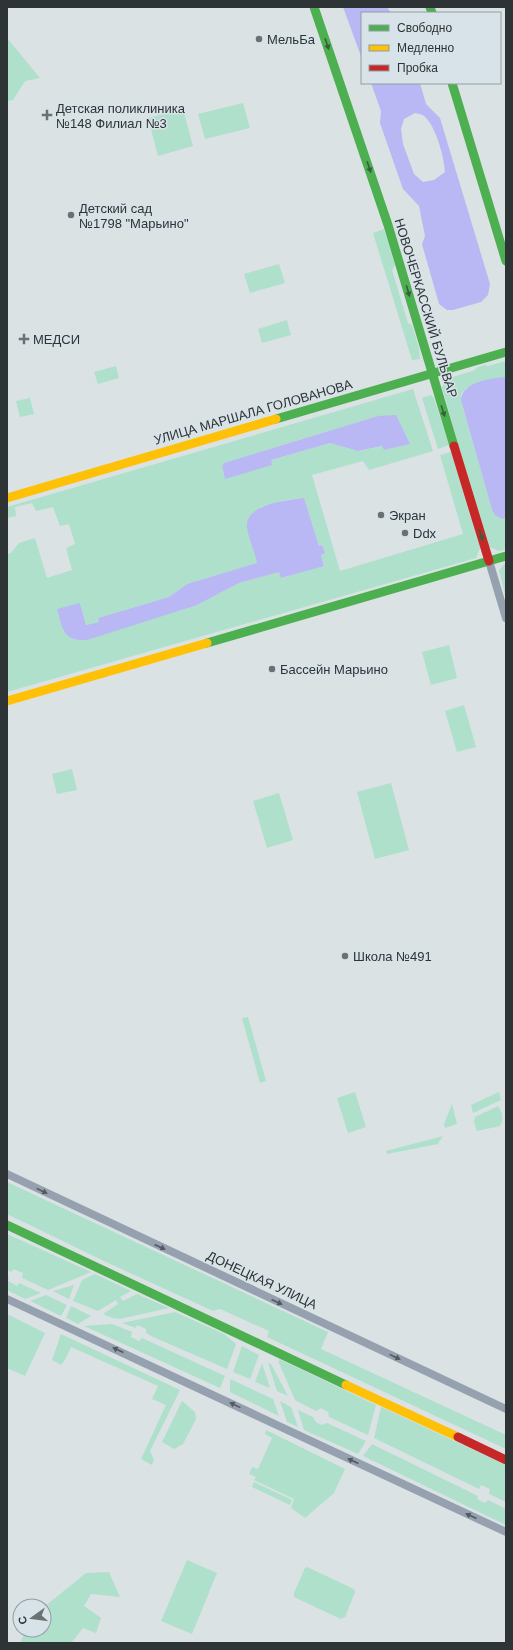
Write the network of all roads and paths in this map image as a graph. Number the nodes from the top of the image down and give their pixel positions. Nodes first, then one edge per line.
1 (314, 7) edge
2 (452, 84) edge
3 (506, 261) edge
4 (506, 352) edge
5 (432, 373) junction
6 (7, 498) edge
7 (506, 556) edge
8 (489, 561) junction
9 (506, 618) edge
10 (7, 701) edge
11 (7, 1174) edge
12 (7, 1225) edge
13 (7, 1299) edge
14 (506, 1409) edge
15 (506, 1460) edge
16 (506, 1532) edge

1 -> 5 street, НОВОЧЕРКАССКИЙ БУЛЬВАР
2 - 3 street
4 - 5 street, УЛИЦА МАРШАЛА ГОЛОВАНОВА
5 - 6 street, УЛИЦА МАРШАЛА ГОЛОВАНОВА
5 -> 8 street, НОВОЧЕРКАССКИЙ БУЛЬВАР
7 - 8 street
8 - 9 street, НОВОЧЕРКАССКИЙ БУЛЬВАР
8 - 10 street
11 -> 14 street, ДОНЕЦКАЯ УЛИЦА
12 - 15 street
16 -> 13 street

